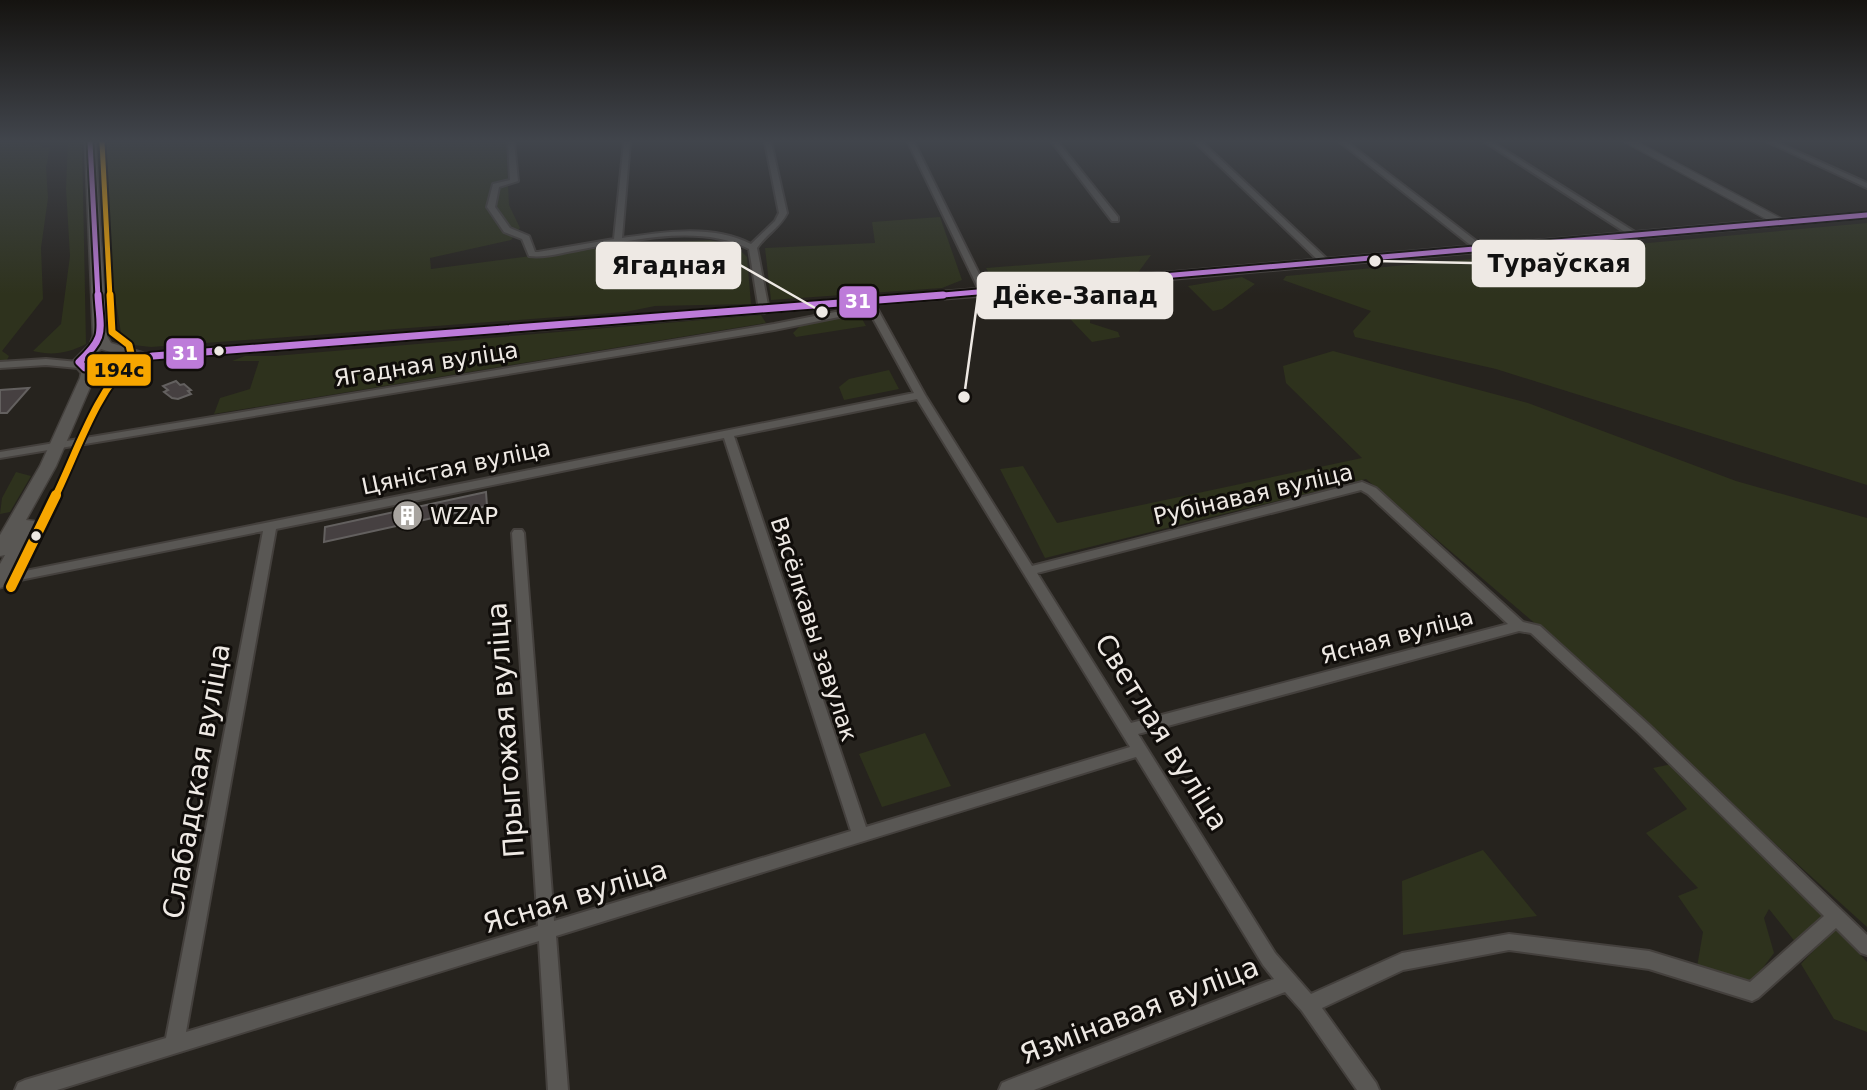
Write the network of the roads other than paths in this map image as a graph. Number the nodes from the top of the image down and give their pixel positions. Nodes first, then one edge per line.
1 (93, 193) edge
2 (494, 193) edge
3 (622, 193) edge
4 (779, 193) edge
5 (936, 193) edge
6 (1095, 193) edge
7 (1252, 193) edge
8 (1409, 193) edge
9 (1569, 193) edge
10 (1725, 193) edge
11 (1867, 215) edge
12 (1115, 219) dead end
13 (1778, 221) junction
14 (1634, 234) junction
15 (618, 241) junction
16 (753, 248) junction
17 (1481, 248) junction
18 (1325, 262) junction
19 (984, 292) junction
20 (870, 305) junction
21 (767, 310) junction
22 (774, 327) junction
23 (100, 336) junction
24 (116, 350) junction
25 (153, 356) junction
26 (130, 360) junction
27 (46, 362) joint
28 (84, 362) junction
29 (0, 365) edge
30 (107, 365) junction
31 (920, 395) junction
32 (83, 405) junction
33 (728, 435) junction
34 (63, 443) junction
35 (0, 455) edge
36 (270, 526) junction
37 (518, 533) dead end
38 (0, 550) edge
39 (1030, 571) junction
40 (0, 580) edge
41 (1520, 626) junction
42 (1129, 730) junction
43 (1140, 750) junction
44 (861, 836) junction
45 (1834, 917) junction
46 (546, 931) junction
47 (1867, 947) edge
48 (1289, 982) junction
49 (1308, 1005) junction
50 (174, 1045) junction
51 (25, 1090) edge
52 (558, 1090) edge
53 (1009, 1090) edge
54 (1369, 1090) edge

1 - 23 main road
2 - 15 street
3 - 15 street
4 - 16 street
5 - 19 street
6 - 12 street
7 - 18 street
8 - 17 street
9 - 14 street
10 - 13 main road
11 - 13 main road
13 - 14 main road
14 - 17 main road
15 - 16 street
16 - 21 street
17 - 18 main road
18 - 19 main road
19 - 20 main road
20 - 21 main road
20 - 22 street, Ягадная вуліца
20 - 31 street, Светлая вуліца
21 - 22 street
21 - 25 main road
22 - 34 street, Ягадная вуліца
23 - 24 main road
23 - 28 main road
24 - 25 main road
24 - 28 main road
24 - 30 main road
25 - 26 main road
26 - 30 main road
26 - 32 main road
27 - 28 street
27 - 29 street
28 - 30 main road
28 - 32 main road
30 - 32 main road
31 - 33 street, Цяністая вуліца
31 - 39 street, Светлая вуліца
32 - 34 main road
33 - 36 street, Цяністая вуліца
33 - 44 street, Вясёлкавы завулак
34 - 35 street, Ягадная вуліца
34 - 38 main road
34 - 40 main road
36 - 40 street, Цяністая вуліца
36 - 50 street, Слабадская вуліца
37 - 46 street, Прыгожая вуліца
39 - 41 street, Рубінавая вуліца
39 - 42 street, Светлая вуліца
41 - 42 street, Ясная вуліца
41 - 45 street
42 - 43 street, Светлая вуліца
43 - 44 street, Ясная вуліца
43 - 48 street, Светлая вуліца
44 - 46 street, Ясная вуліца
45 - 47 street
45 - 49 street
46 - 50 street, Ясная вуліца
46 - 52 street, Прыгожая вуліца
48 - 49 street, Светлая вуліца
48 - 53 street, Язмінавая вуліца
49 - 54 street, Светлая вуліца
50 - 51 street, Ясная вуліца

